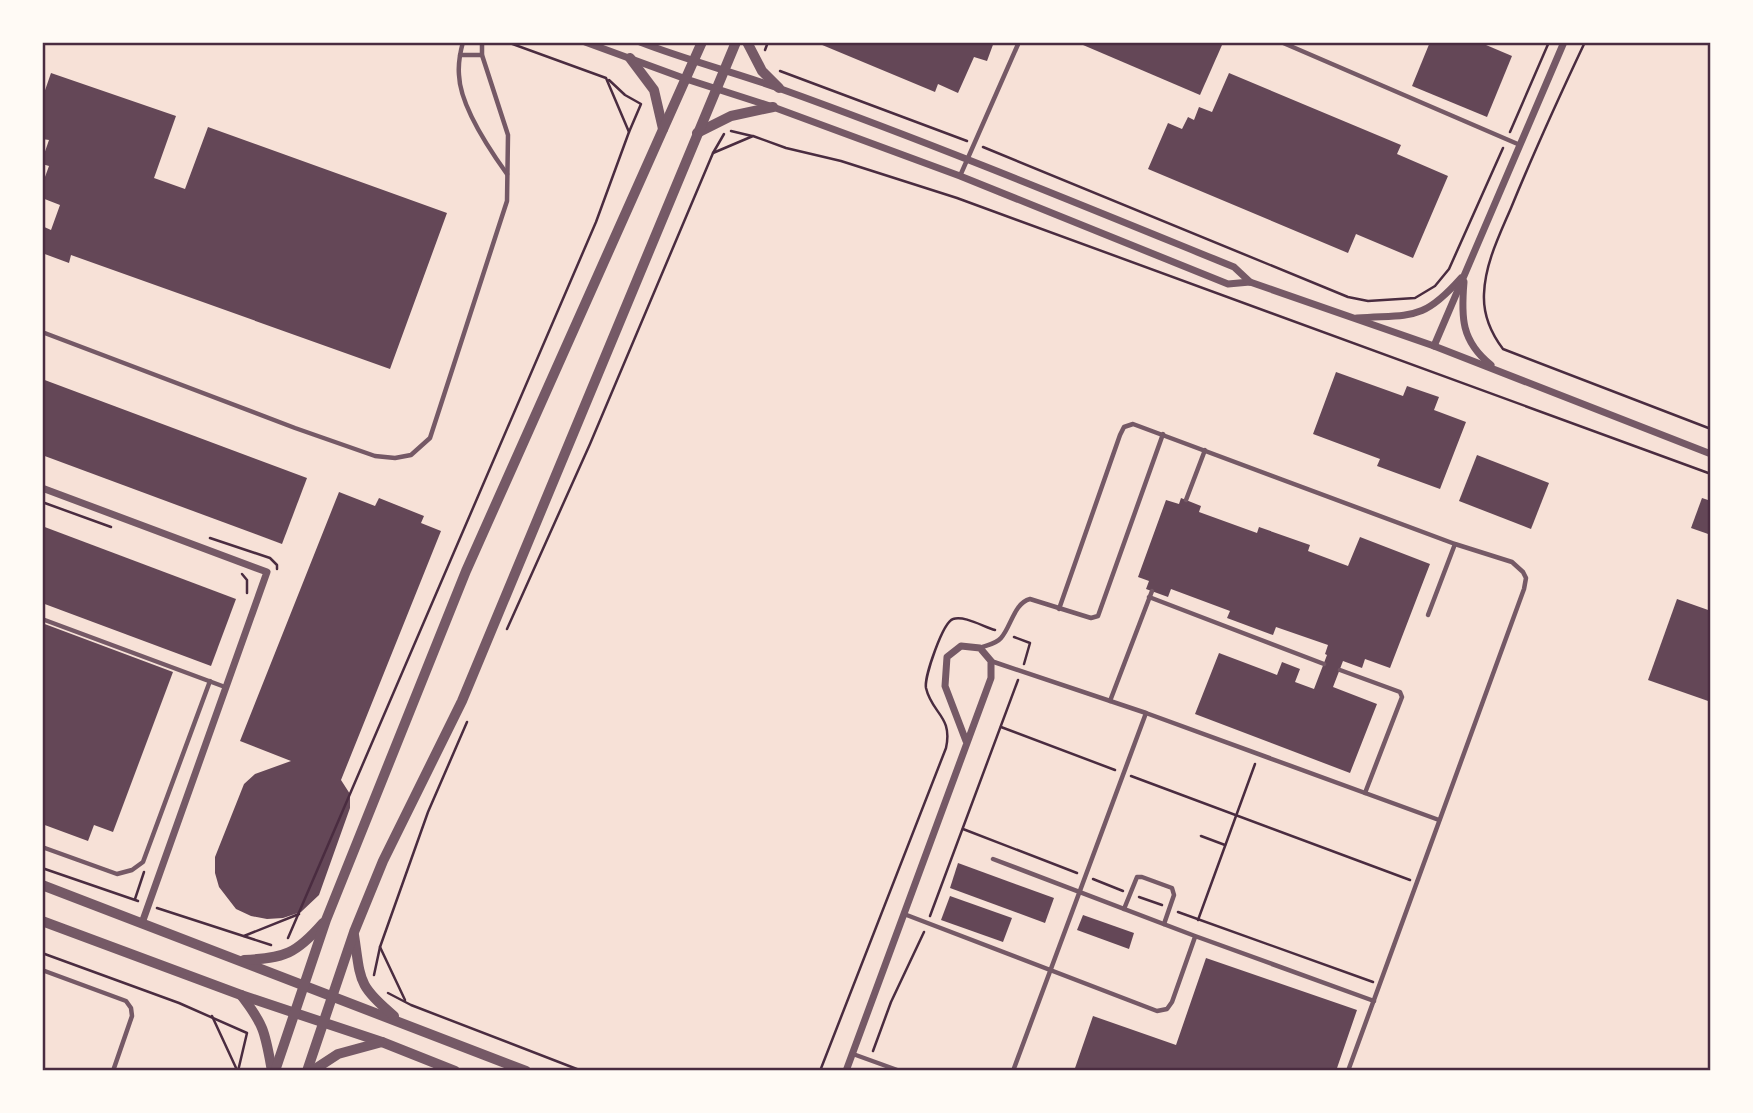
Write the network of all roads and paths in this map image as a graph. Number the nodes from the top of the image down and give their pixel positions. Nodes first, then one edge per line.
1 (463, 42) edge
2 (482, 42) edge
3 (507, 42) edge
4 (585, 42) edge
5 (640, 42) edge
6 (702, 42) edge
7 (736, 42) edge
8 (747, 42) edge
9 (1019, 42) edge
10 (1281, 42) edge
11 (1549, 42) edge
12 (1564, 42) edge
13 (1585, 42) edge
14 (460, 55) junction
15 (481, 55) junction
16 (629, 58) junction
17 (694, 62) junction
18 (774, 68) dead end
19 (724, 70) junction
20 (606, 78) junction
21 (686, 79) junction
22 (716, 88) junction
23 (779, 88) junction
24 (773, 107) junction
25 (663, 129) junction
26 (629, 132) junction
27 (697, 133) junction
28 (752, 136) junction
29 (1507, 139) junction
30 (974, 144) junction
31 (1520, 145) junction
32 (713, 153) junction
33 (967, 158) junction
34 (508, 174) junction
35 (960, 176) junction
36 (1465, 274) junction
37 (1250, 282) junction
38 (1353, 318) junction
39 (42, 332) edge
40 (1434, 345) junction
41 (1496, 369) junction
42 (1711, 429) edge
43 (1163, 434) junction
44 (1205, 450) junction
45 (1711, 454) edge
46 (1711, 474) edge
47 (42, 488) edge
48 (1186, 500) dead end
49 (207, 537) dead end
50 (1455, 544) junction
51 (278, 576) dead end
52 (1059, 609) junction
53 (1428, 615) dead end
54 (42, 619) edge
55 (1004, 634) junction
56 (502, 639) dead end
57 (981, 648) junction
58 (991, 661) junction
59 (1324, 664) dead end
60 (1022, 670) junction
61 (1340, 670) dead end
62 (210, 681) junction
63 (225, 687) junction
64 (1110, 701) junction
65 (471, 713) dead end
66 (1146, 713) junction
67 (1001, 727) junction
68 (966, 741) junction
69 (1259, 754) junction
70 (1123, 773) junction
71 (1366, 793) junction
72 (1237, 816) junction
73 (1439, 820) junction
74 (1201, 836) dead end
75 (1225, 845) junction
76 (42, 848) edge
77 (993, 859) dead end
78 (42, 868) edge
79 (1416, 882) junction
80 (42, 885) edge
81 (1079, 892) junction
82 (148, 905) junction
83 (1124, 909) junction
84 (300, 914) junction
85 (903, 914) junction
86 (42, 920) edge
87 (326, 920) junction
88 (1198, 920) dead end
89 (142, 923) junction
90 (928, 923) junction
91 (1164, 925) junction
92 (354, 932) junction
93 (244, 936) junction
94 (1195, 936) junction
95 (287, 940) dead end
96 (281, 945) dead end
97 (380, 947) junction
98 (42, 953) edge
99 (237, 960) junction
100 (42, 970) edge
101 (1050, 971) junction
102 (372, 983) dead end
103 (305, 985) junction
104 (388, 993) dead end
105 (242, 995) junction
106 (332, 995) junction
107 (1374, 1001) junction
108 (406, 1003) junction
109 (296, 1013) junction
110 (212, 1016) junction
111 (323, 1022) junction
112 (401, 1023) junction
113 (382, 1042) junction
114 (853, 1053) junction
115 (870, 1060) junction
116 (113, 1071) edge
117 (238, 1071) edge
118 (273, 1071) edge
119 (309, 1071) edge
120 (455, 1071) edge
121 (527, 1071) edge
122 (582, 1071) edge
123 (820, 1071) edge
124 (846, 1071) edge
125 (900, 1071) edge
126 (1013, 1071) edge
127 (1348, 1071) edge

1 - 14 lane
2 - 15 lane
3 - 20 path
4 - 16 street
5 - 17 street
6 - 17 street
7 - 19 street
8 - 23 street
9 - 30 lane
10 - 29 lane
11 - 29 path
12 - 31 street
13 - 42 path
14 - 15 lane
14 - 34 lane
15 - 34 lane
16 - 21 street
16 - 25 street
17 - 19 street
17 - 21 street
18 - 30 path
19 - 22 street
19 - 23 street
20 - 26 path
20 - 26 path
21 - 22 street
21 - 25 street
22 - 24 street
22 - 27 street
23 - 33 street
24 - 27 street
24 - 35 street
25 - 87 street
26 - 84 path
27 - 92 street
28 - 32 path
28 - 32 path
28 - 46 path
29 - 30 path
29 - 31 lane
30 - 33 lane
31 - 36 street
32 - 56 path
33 - 35 lane
33 - 37 street
34 - 39 lane
35 - 37 street
36 - 38 street
36 - 40 street
36 - 41 street
37 - 38 street
38 - 40 street
40 - 41 street
41 - 45 street
43 - 44 lane
43 - 52 lane
43 - 52 lane
44 - 48 lane
44 - 50 lane
47 - 63 street
49 - 51 path
50 - 53 lane
50 - 73 lane
52 - 55 lane
54 - 62 lane
55 - 57 lane
55 - 60 path
55 - 123 path
57 - 58 street
57 - 68 street
58 - 60 lane
58 - 68 street
59 - 64 lane
60 - 64 lane
60 - 67 path
61 - 71 lane
62 - 63 lane
62 - 76 lane
63 - 82 street
64 - 66 lane
65 - 97 path
66 - 69 lane
66 - 70 lane
67 - 70 path
67 - 90 path
68 - 85 street
69 - 71 lane
69 - 72 path
70 - 72 path
70 - 81 lane
71 - 73 lane
72 - 75 path
72 - 79 path
73 - 79 lane
74 - 75 path
75 - 88 path
77 - 81 lane
78 - 82 path
79 - 107 lane
80 - 89 street
81 - 83 lane
81 - 101 lane
82 - 89 street
82 - 93 path
83 - 91 lane
83 - 91 lane
84 - 93 path
84 - 95 path
85 - 90 lane
85 - 114 street
86 - 105 street
87 - 99 street
87 - 103 street
89 - 99 street
90 - 101 lane
90 - 115 path
91 - 94 lane
92 - 106 street
92 - 112 street
93 - 96 path
94 - 101 lane
94 - 107 lane
97 - 102 path
97 - 108 path
98 - 110 path
99 - 103 street
100 - 116 lane
101 - 126 lane
103 - 106 street
103 - 109 street
104 - 108 path
105 - 109 street
105 - 118 street
106 - 111 street
106 - 112 street
107 - 127 lane
108 - 122 path
109 - 111 street
109 - 118 street
110 - 117 path
110 - 117 path
111 - 113 street
111 - 119 street
112 - 121 street
113 - 119 street
113 - 120 street
114 - 115 lane
114 - 124 street
115 - 125 lane

